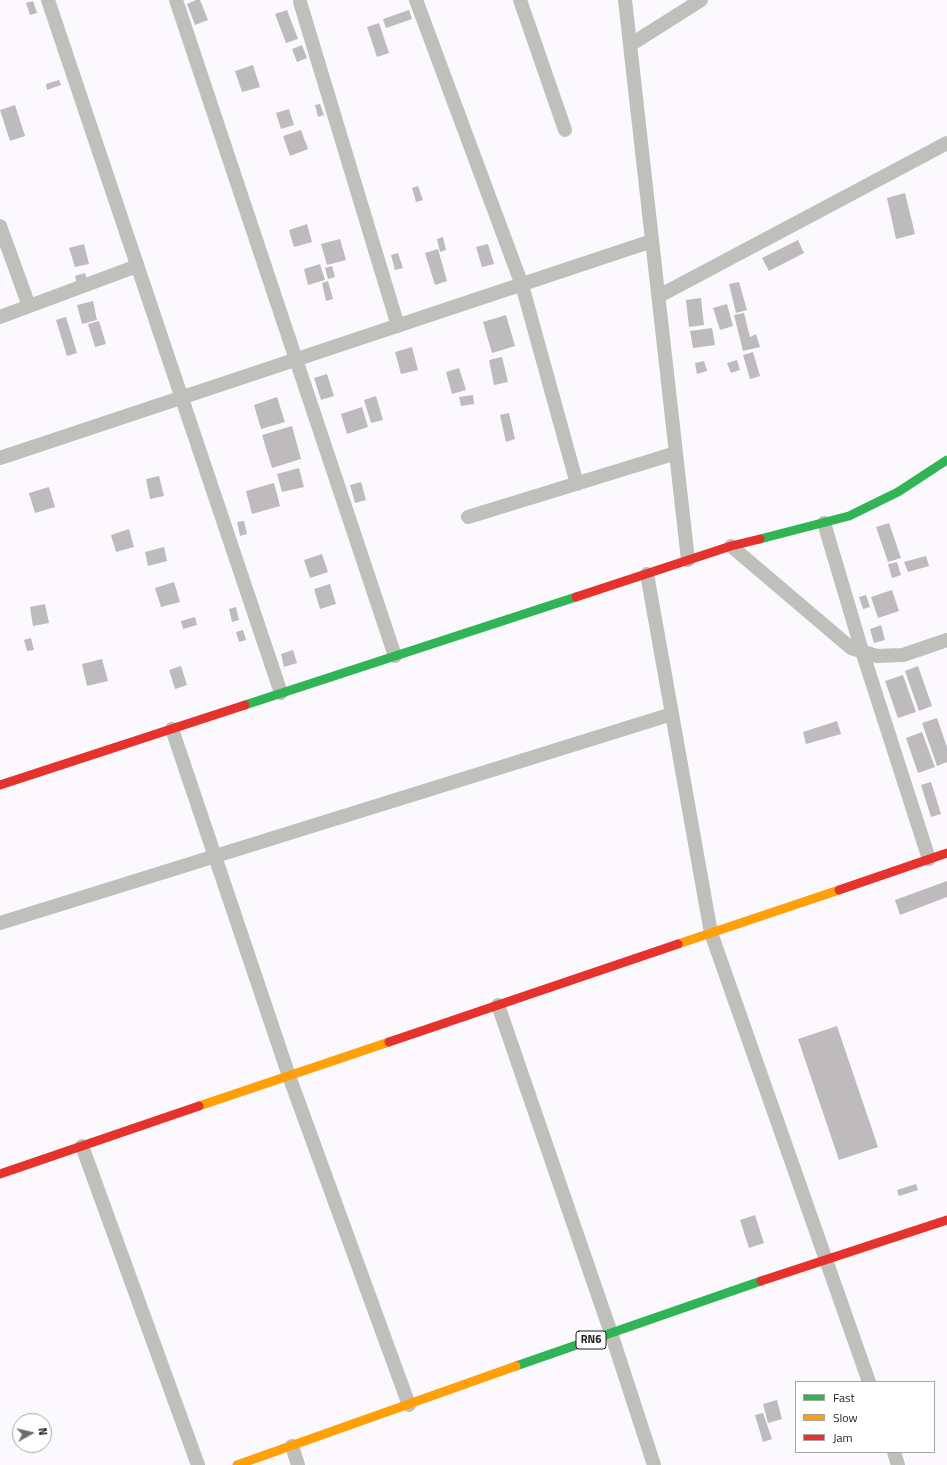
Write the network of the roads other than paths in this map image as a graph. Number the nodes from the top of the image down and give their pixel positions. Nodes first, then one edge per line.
1 (48, 0) edge
2 (176, 0) edge
3 (416, 0) edge
4 (520, 0) edge
5 (625, 0) edge
6 (701, 0) edge
7 (300, 2) dead end
8 (630, 46) junction
9 (565, 130) dead end
10 (947, 143) edge
11 (0, 226) edge
12 (652, 241) junction
13 (137, 266) junction
14 (522, 285) junction
15 (658, 296) junction
16 (28, 306) junction
17 (0, 317) edge
18 (398, 326) junction
19 (296, 360) junction
20 (182, 398) junction
21 (676, 453) junction
22 (0, 458) edge
23 (947, 460) edge
24 (577, 484) junction
25 (468, 517) dead end
26 (824, 523) junction
27 (731, 546) junction
28 (688, 560) junction
29 (647, 574) junction
30 (947, 640) edge
31 (862, 651) junction
32 (395, 656) junction
33 (282, 693) junction
34 (672, 714) junction
35 (172, 729) junction
36 (0, 785) edge
37 (947, 853) edge
38 (215, 856) junction
39 (929, 859) junction
40 (0, 923) edge
41 (711, 933) junction
42 (498, 1005) junction
43 (289, 1076) junction
44 (82, 1146) junction
45 (0, 1174) edge
46 (947, 1220) edge
47 (826, 1259) junction
48 (611, 1333) junction
49 (869, 1381) edge
50 (409, 1405) junction
51 (292, 1446) junction
52 (894, 1453) edge
53 (198, 1465) edge
54 (237, 1465) edge
55 (298, 1465) edge
56 (654, 1465) edge
57 (898, 1465) edge

1 - 13 street
2 - 19 street
3 - 14 street
4 - 9 street
5 - 8 street
6 - 8 street
7 - 18 street
8 - 12 street
10 - 15 street
11 - 16 street
12 - 14 street
12 - 15 street
13 - 16 street
13 - 20 street
14 - 18 street
14 - 24 street
15 - 21 street
16 - 17 street
18 - 19 street
19 - 20 street
19 - 32 street
20 - 22 street
20 - 33 street
21 - 24 street
21 - 28 street
23 - 26 street
24 - 25 street
26 - 27 street
26 - 31 street
27 - 28 street
27 - 31 street
28 - 29 street
29 - 32 street
29 - 34 street
30 - 31 street
31 - 39 street
32 - 33 street
33 - 35 street
34 - 38 street
34 - 41 street
35 - 36 street
35 - 38 street
37 - 39 street
38 - 40 street
38 - 43 street
39 - 41 street
41 - 42 street
41 - 47 street
42 - 43 street
42 - 48 street
43 - 44 street
43 - 50 street
44 - 45 street
44 - 53 street
46 - 47 street, RN6
47 - 48 street, RN6
47 - 49 street
48 - 50 street, RN6
48 - 56 street
50 - 51 street, RN6
51 - 54 street, RN6
51 - 55 street
52 - 57 street

